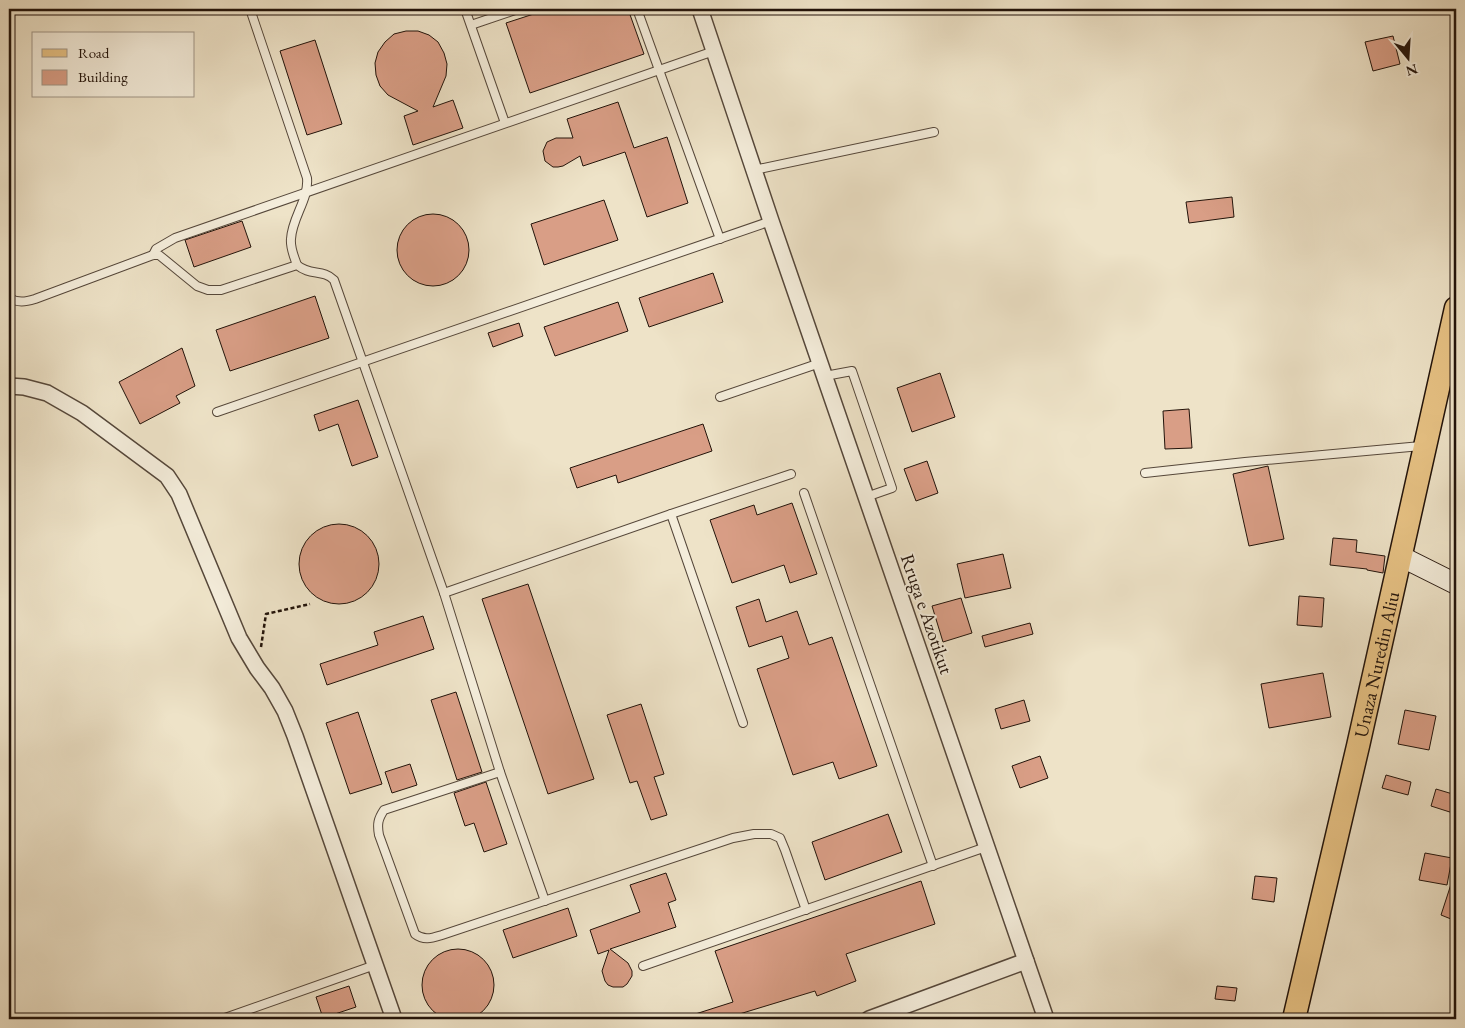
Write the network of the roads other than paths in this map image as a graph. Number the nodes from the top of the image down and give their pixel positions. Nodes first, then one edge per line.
1 (250, 9) edge
2 (466, 9) edge
3 (518, 9) edge
4 (637, 9) edge
5 (700, 9) edge
6 (471, 25) junction
7 (714, 51) junction
8 (659, 70) junction
9 (505, 123) junction
10 (934, 132) dead end
11 (754, 170) junction
12 (306, 192) junction
13 (771, 221) junction
14 (720, 239) junction
15 (153, 255) junction
16 (297, 265) junction
17 (9, 298) edge
18 (1456, 308) edge
19 (362, 361) junction
20 (822, 370) junction
21 (9, 386) edge
22 (720, 397) dead end
23 (216, 412) dead end
24 (1425, 446) junction
25 (1145, 473) dead end
26 (791, 474) dead end
27 (804, 493) dead end
28 (866, 497) junction
29 (672, 514) junction
30 (1400, 556) junction
31 (1456, 584) edge
32 (444, 593) junction
33 (743, 723) dead end
34 (500, 772) junction
35 (986, 847) junction
36 (933, 866) junction
37 (544, 901) junction
38 (806, 910) junction
39 (1026, 961) junction
40 (375, 965) junction
41 (643, 966) dead end
42 (222, 1019) edge
43 (394, 1019) edge
44 (869, 1019) edge
45 (1046, 1019) edge
46 (1294, 1019) edge

1 - 12 lane
2 - 6 lane
3 - 6 lane
4 - 8 lane
5 - 7 street, Rruga e Azotikut
6 - 9 lane
7 - 8 lane
7 - 11 street, Rruga e Azotikut
8 - 9 lane
8 - 14 lane
9 - 12 lane
10 - 11 lane
11 - 13 street, Rruga e Azotikut
12 - 15 lane
12 - 16 lane
13 - 14 lane
13 - 20 street, Rruga e Azotikut
14 - 19 lane
15 - 16 lane
15 - 17 lane
16 - 19 lane
18 - 24 main road, Unaza Nuredin Aliu
19 - 23 lane
19 - 32 lane
20 - 22 lane
20 - 28 street, Rruga e Azotikut
20 - 28 lane
21 - 40 street
24 - 25 lane
24 - 30 main road, Unaza Nuredin Aliu
26 - 29 lane
27 - 36 lane
28 - 35 street, Rruga e Azotikut
29 - 32 lane
29 - 33 lane
30 - 31 street
30 - 46 main road, Unaza Nuredin Aliu
32 - 34 lane
34 - 37 lane
34 - 37 lane
35 - 36 lane
35 - 39 street, Rruga e Azotikut
36 - 38 lane
37 - 38 lane
38 - 41 lane
39 - 44 street
39 - 45 street, Rruga e Azotikut
40 - 42 lane
40 - 43 street

